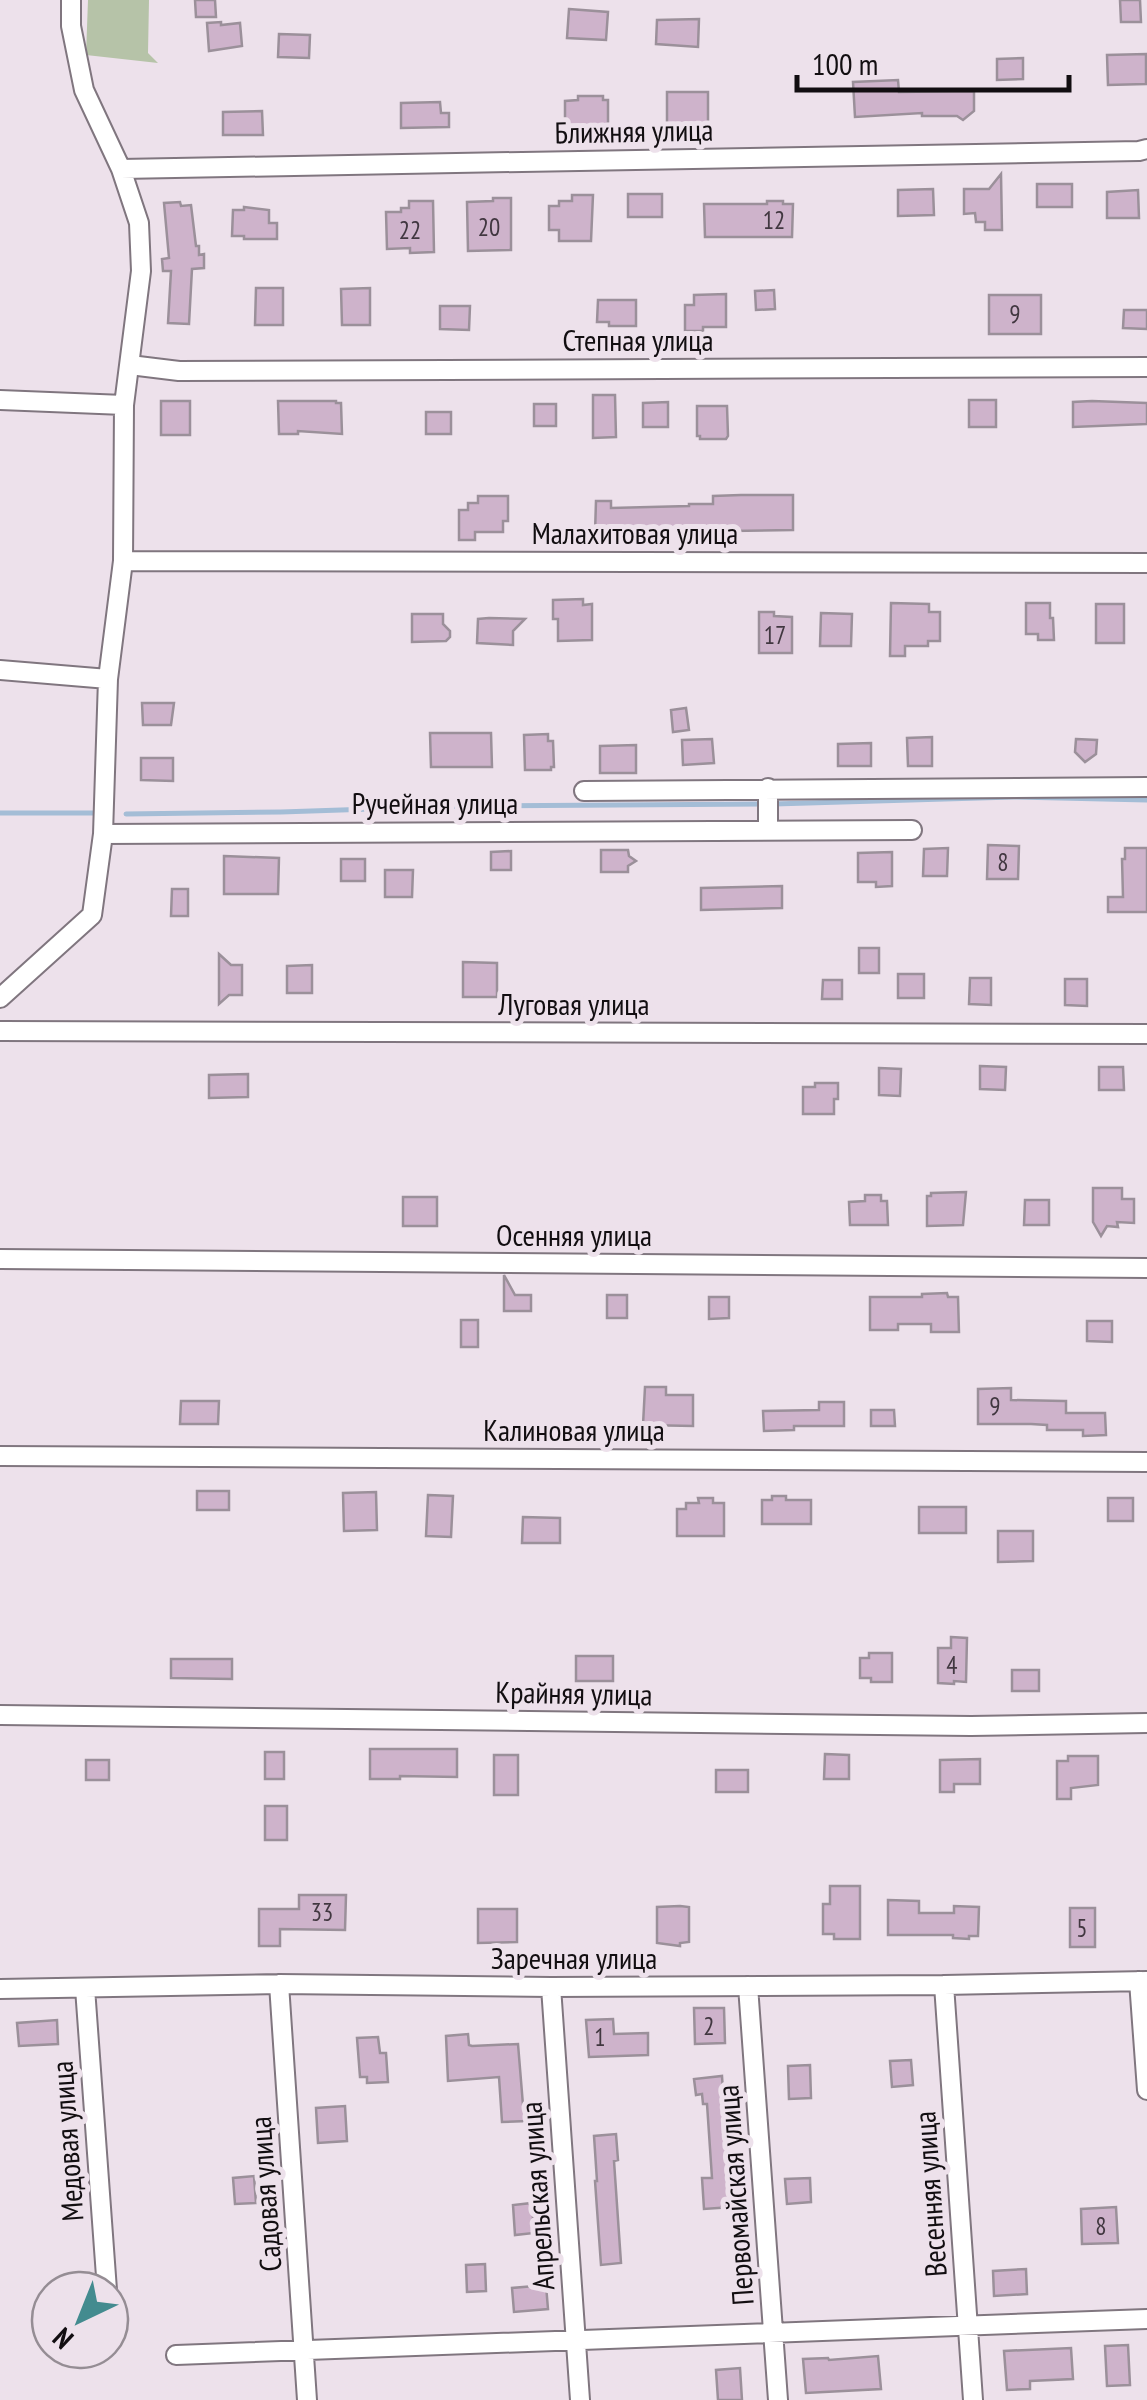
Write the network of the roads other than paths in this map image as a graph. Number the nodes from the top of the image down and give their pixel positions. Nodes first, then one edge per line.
1 (71, 0) edge
2 (1147, 149) edge
3 (121, 169) junction
4 (130, 365) junction
5 (1147, 367) edge
6 (0, 400) edge
7 (124, 405) junction
8 (123, 561) junction
9 (1147, 563) edge
10 (0, 670) edge
11 (108, 679) junction
12 (1147, 787) edge
13 (768, 788) junction
14 (584, 790) dead end
15 (768, 830) junction
16 (912, 830) dead end
17 (103, 834) junction
18 (0, 998) edge
19 (0, 1030) edge
20 (1147, 1034) edge
21 (0, 1259) edge
22 (1147, 1268) edge
23 (0, 1456) edge
24 (1147, 1462) edge
25 (0, 1716) edge
26 (1147, 1723) edge
27 (1143, 1981) edge
28 (280, 1984) junction
29 (944, 1985) junction
30 (748, 1986) junction
31 (551, 1987) junction
32 (85, 1988) junction
33 (0, 1989) edge
34 (1147, 2090) edge
35 (106, 2270) edge
36 (1147, 2319) edge
37 (968, 2326) junction
38 (773, 2333) junction
39 (304, 2350) junction
40 (176, 2355) dead end
41 (307, 2400) edge
42 (580, 2400) edge
43 (778, 2400) edge
44 (972, 2400) edge

1 - 3 street
2 - 3 street, Ближняя улица
3 - 4 street
4 - 5 street, Степная улица
4 - 7 street
6 - 7 street
7 - 8 street
8 - 9 street, Малахитовая улица
8 - 11 street
10 - 11 street
11 - 17 street
12 - 13 street
13 - 14 street
13 - 15 street
15 - 16 street, Ручейная улица
15 - 17 street, Ручейная улица
17 - 18 street
19 - 20 street, Луговая улица
21 - 22 street, Осенняя улица
23 - 24 street, Калиновая улица
25 - 26 street, Крайняя улица
27 - 29 street, Заречная улица
27 - 34 street
28 - 31 street, Заречная улица
28 - 32 street, Заречная улица
28 - 39 street, Садовая улица
29 - 30 street, Заречная улица
29 - 37 street, Весенняя улица
30 - 31 street, Заречная улица
30 - 38 street, Первомайская улица
31 - 42 street, Апрельская улица
32 - 33 street, Заречная улица
32 - 35 street, Медовая улица
36 - 37 street
37 - 38 street
37 - 44 street, Весенняя улица
38 - 39 street
38 - 43 street, Первомайская улица
39 - 40 street
39 - 41 street, Садовая улица

